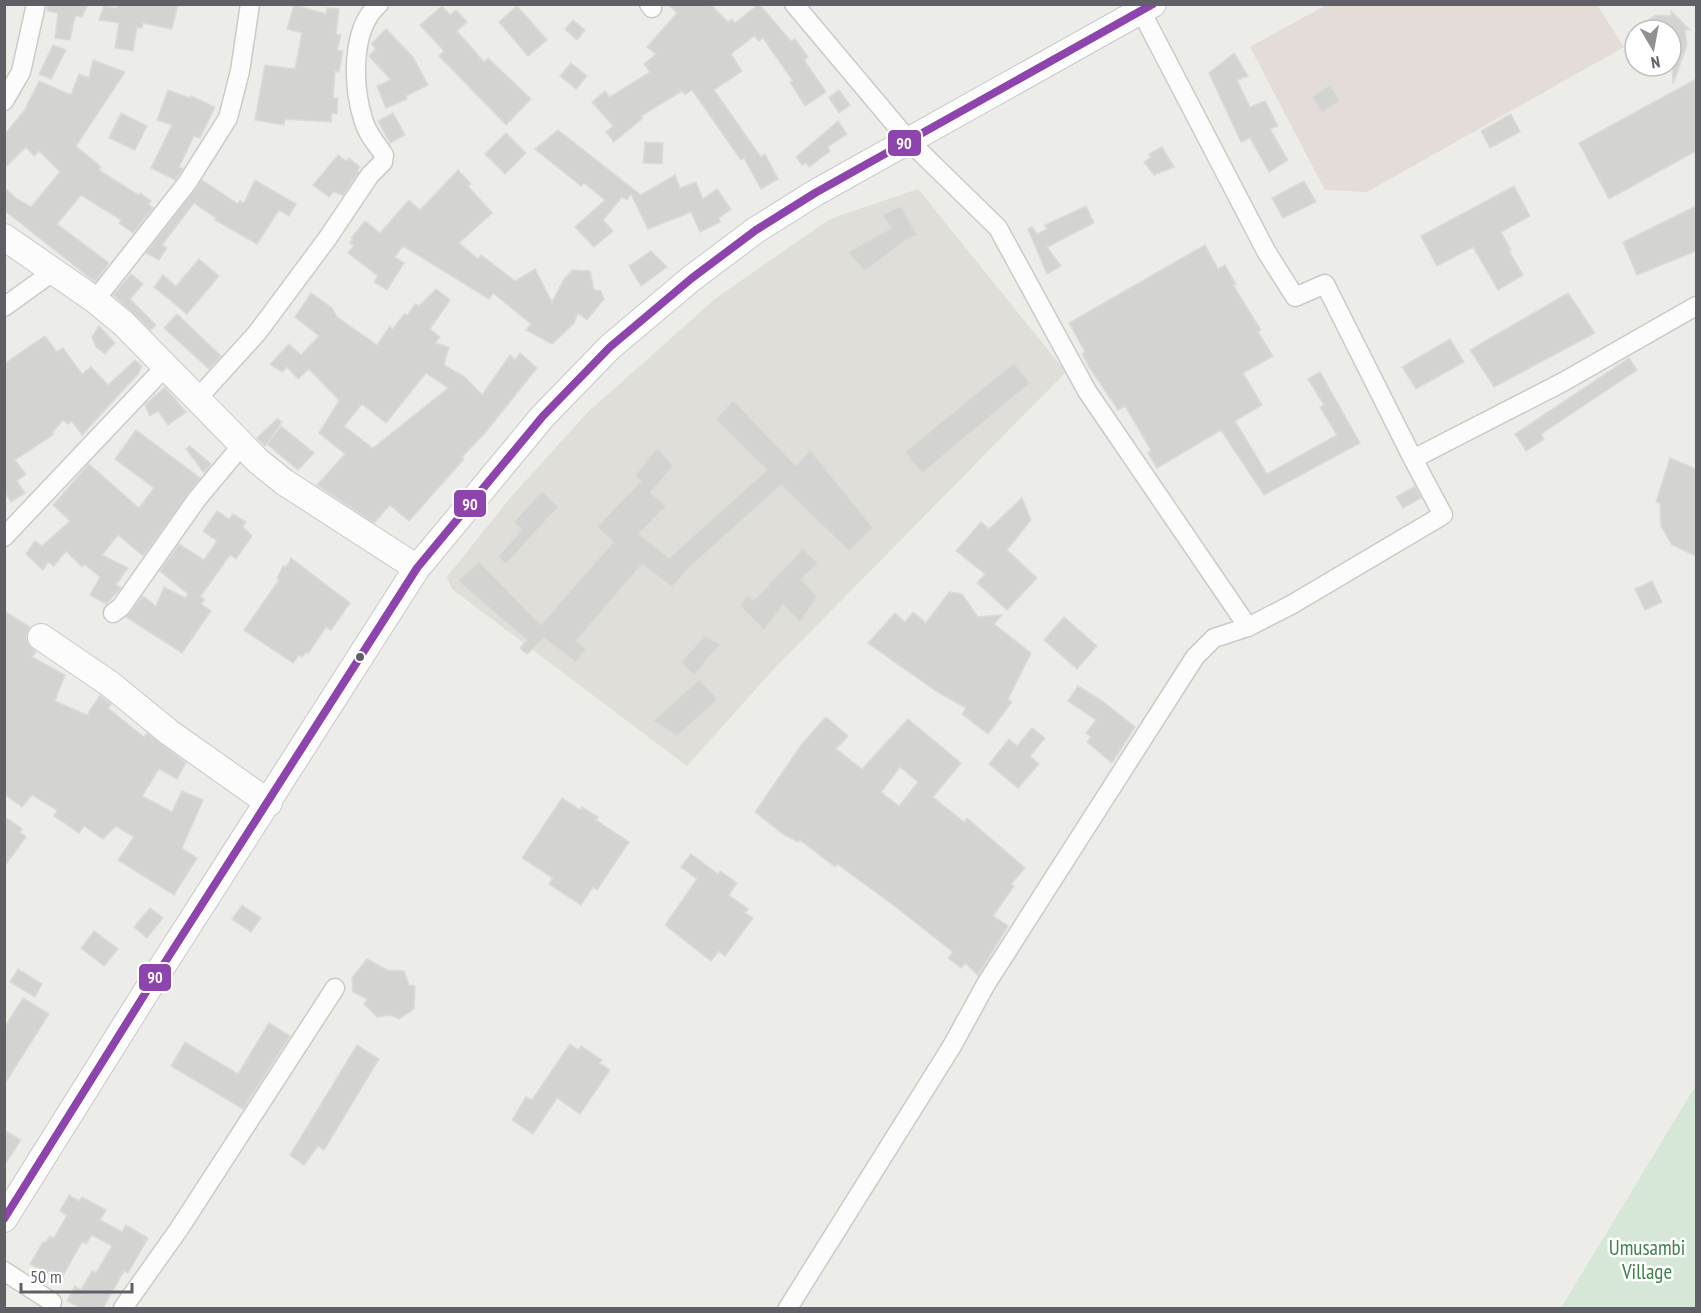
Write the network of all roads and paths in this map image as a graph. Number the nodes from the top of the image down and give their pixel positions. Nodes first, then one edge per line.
1 (36, 4) edge
2 (250, 4) edge
3 (379, 4) edge
4 (794, 4) edge
5 (1147, 8) edge
6 (4, 102) edge
7 (910, 142) junction
8 (4, 237) edge
9 (54, 271) junction
10 (95, 300) junction
11 (1696, 306) edge
12 (4, 307) edge
13 (165, 367) junction
14 (197, 399) junction
15 (242, 445) junction
16 (1413, 459) junction
17 (4, 537) edge
18 (417, 568) junction
19 (113, 613) dead end
20 (1248, 627) junction
21 (41, 637) dead end
22 (269, 803) junction
23 (335, 988) dead end
24 (9, 1203) edge
25 (4, 1271) edge
26 (52, 1302) dead end
27 (123, 1308) edge
28 (788, 1308) edge

1 - 6 street
2 - 10 street
3 - 14 street
4 - 7 street
5 - 7 street
5 - 16 street
7 - 18 street
7 - 20 street
8 - 9 street
9 - 10 street
9 - 12 street
10 - 13 street
11 - 16 street
13 - 14 street
13 - 17 street
14 - 15 street
15 - 18 street
15 - 19 street
16 - 20 street
18 - 22 street
20 - 28 street
21 - 22 street
22 - 24 street
23 - 27 street
25 - 26 street

